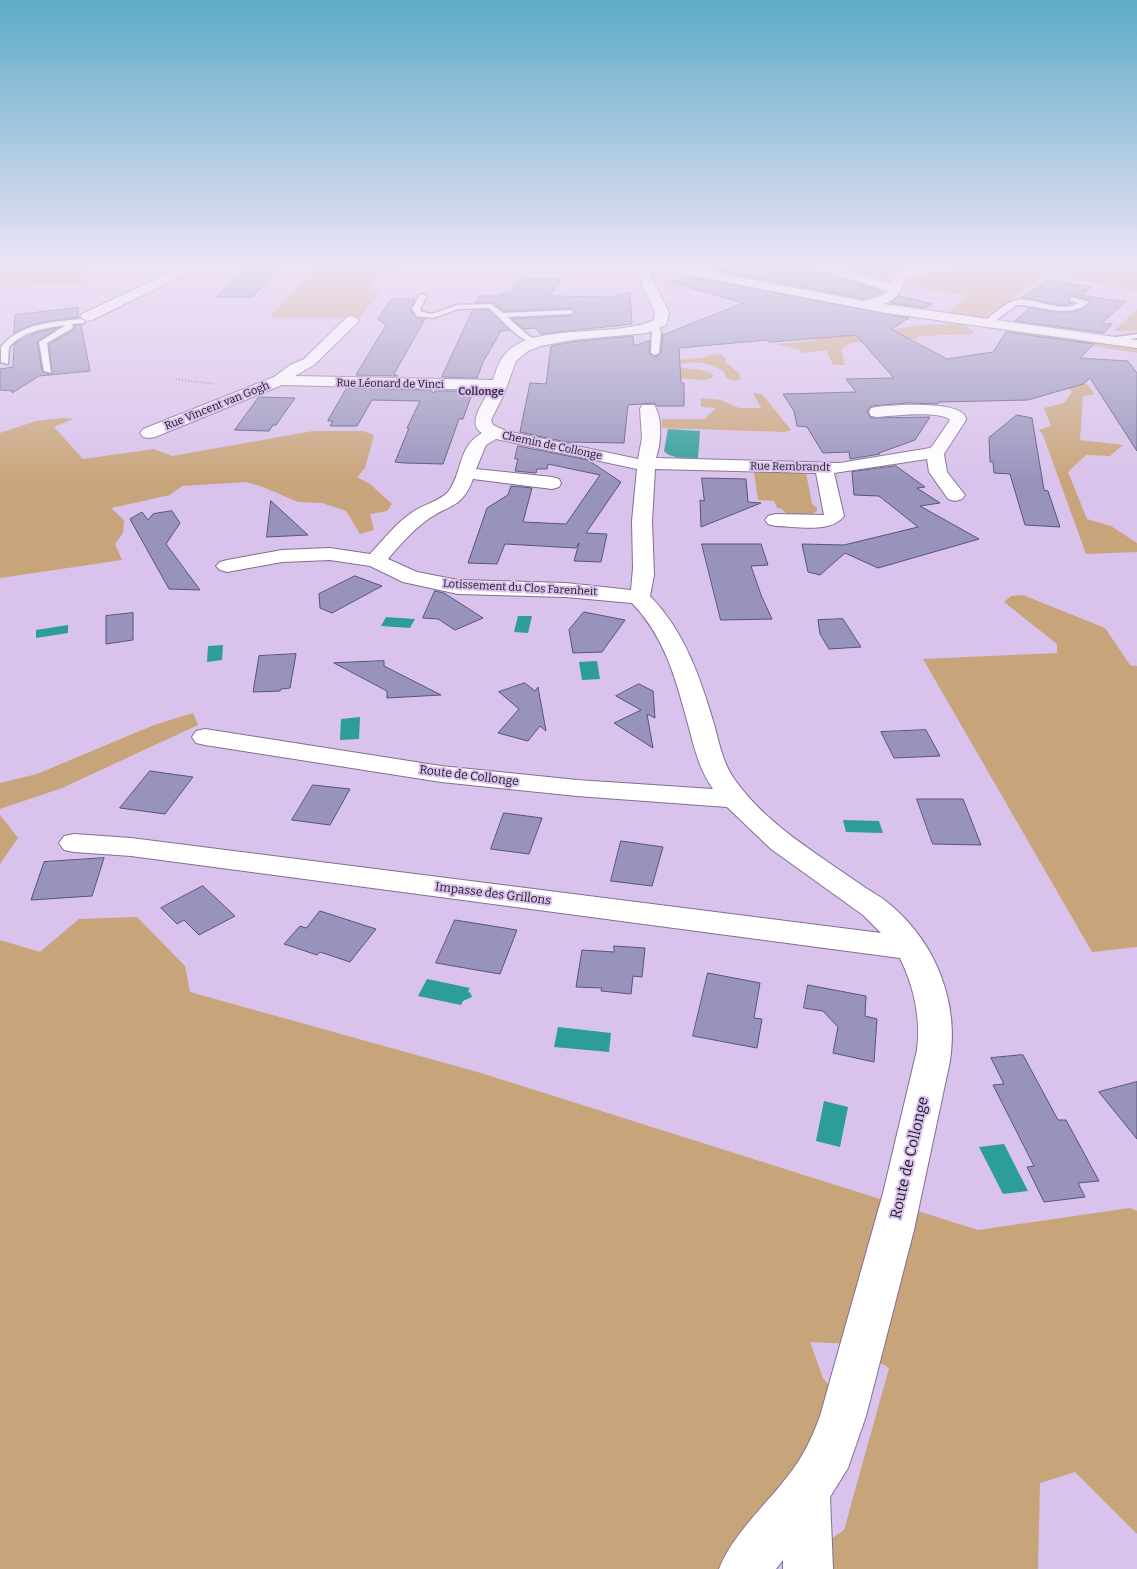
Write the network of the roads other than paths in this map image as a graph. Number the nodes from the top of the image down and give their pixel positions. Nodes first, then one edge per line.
1 (17, 337) edge
2 (52, 337) edge
3 (334, 337) edge
4 (525, 337) edge
5 (571, 337) edge
6 (657, 337) edge
7 (1016, 337) edge
8 (1088, 337) edge
9 (1129, 337) edge
10 (1110, 340) junction
11 (537, 343) junction
12 (1137, 344) edge
13 (654, 353) dead end
14 (1137, 356) edge
15 (5, 362) dead end
16 (48, 371) dead end
17 (280, 380) junction
18 (499, 386) junction
19 (648, 409) dead end
20 (877, 412) dead end
21 (494, 433) junction
22 (149, 434) dead end
23 (935, 452) junction
24 (643, 465) junction
25 (824, 468) junction
26 (465, 473) junction
27 (552, 483) dead end
28 (956, 495) dead end
29 (775, 520) dead end
30 (375, 561) junction
31 (228, 566) dead end
32 (639, 597) junction
33 (204, 737) dead end
34 (735, 799) junction
35 (74, 843) dead end
36 (911, 948) junction
37 (806, 1492) junction
38 (744, 1569) edge
39 (808, 1569) edge

1 - 15 lane
2 - 16 lane
3 - 17 street, Rue Vincent van Gogh
4 - 11 lane
5 - 11 street, Chemin de Collonge
6 - 13 lane
7 - 14 street
8 - 10 street
9 - 10 lane
10 - 12 street
11 - 18 street, Chemin de Collonge
17 - 18 street, Rue Léonard de Vinci
17 - 22 street, Rue Vincent van Gogh
18 - 21 street, Chemin de Collonge
19 - 24 street
20 - 23 street
21 - 24 street, Chemin de Collonge
21 - 26 street
23 - 25 street, Rue Rembrandt
23 - 28 street
24 - 25 street, Rue Rembrandt
24 - 32 street
25 - 29 street
26 - 27 street
26 - 30 street
30 - 31 street, Lotissement du Clos Farenheit
30 - 32 street, Lotissement du Clos Farenheit
32 - 34 street, Route de Collonge
33 - 34 street, Route de Collonge
34 - 36 street, Route de Collonge
35 - 36 street, Impasse des Grillons
36 - 37 street, Route de Collonge
37 - 38 street, Route de Collonge
37 - 39 street

